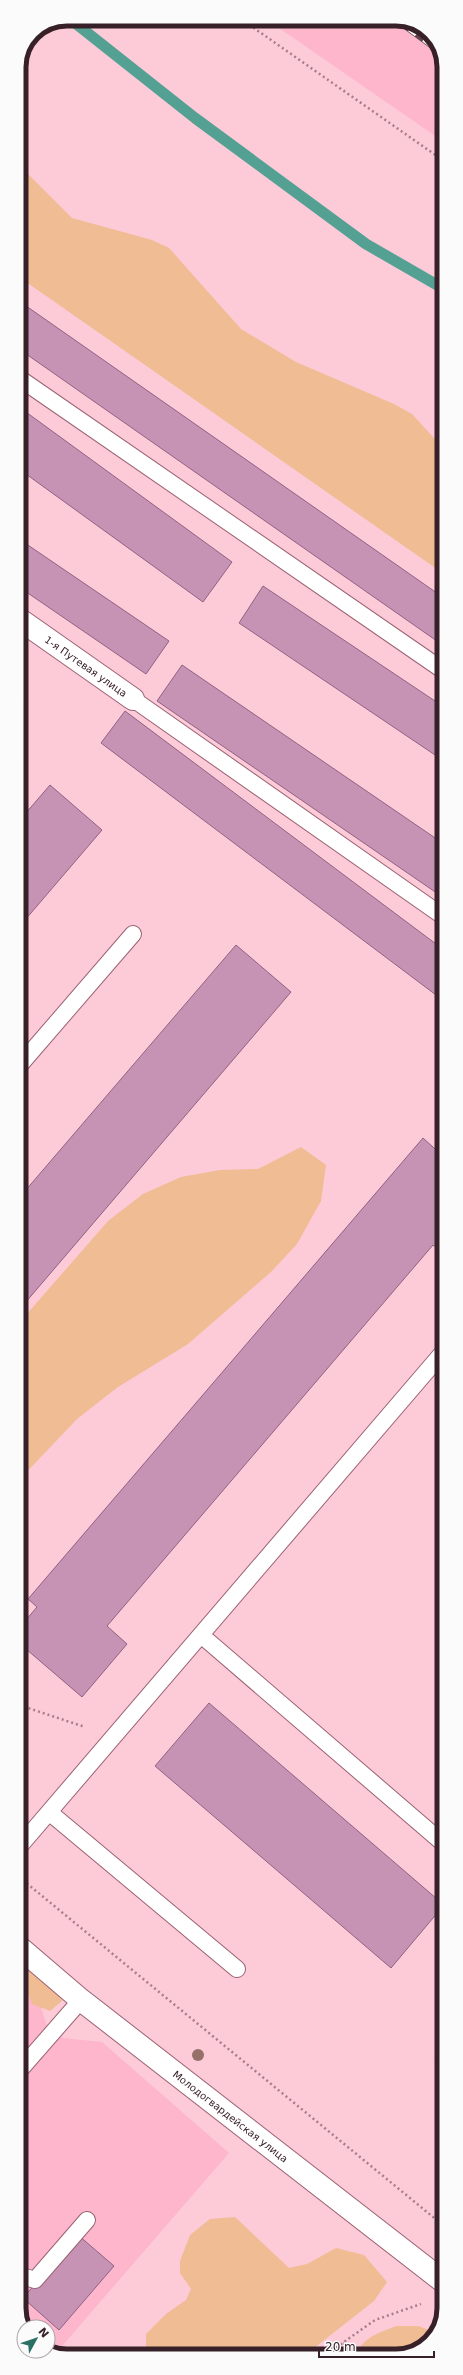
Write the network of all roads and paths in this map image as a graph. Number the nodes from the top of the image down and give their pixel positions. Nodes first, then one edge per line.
1 (251, 26) edge
2 (437, 156) edge
3 (26, 383) edge
4 (26, 625) edge
5 (437, 666) edge
6 (133, 699) joint
7 (437, 911) edge
8 (133, 934) dead end
9 (26, 1058) edge
10 (437, 1359) edge
11 (201, 1635) junction
12 (26, 1707) edge
13 (114, 1737) junction
14 (49, 1812) junction
15 (437, 1838) edge
16 (26, 1839) edge
17 (26, 1883) edge
18 (26, 1953) edge
19 (237, 1969) dead end
20 (81, 2000) junction
21 (26, 2063) edge
22 (87, 2220) dead end
23 (437, 2220) edge
24 (26, 2277) edge
25 (437, 2277) edge
26 (423, 2303) dead end
27 (342, 2343) junction
28 (334, 2349) edge
29 (358, 2349) edge

1 - 2 path
3 - 5 lane
4 - 6 street, 1-я Путевая улица
6 - 7 lane
8 - 9 lane
10 - 11 lane
11 - 13 lane
11 - 15 lane
12 - 13 path
13 - 14 lane
14 - 16 lane
14 - 19 lane
17 - 23 path
18 - 20 street, Молодогвардейская улица
20 - 21 lane
20 - 25 street, Молодогвардейская улица
22 - 24 lane
26 - 27 path
27 - 28 path
27 - 29 path

